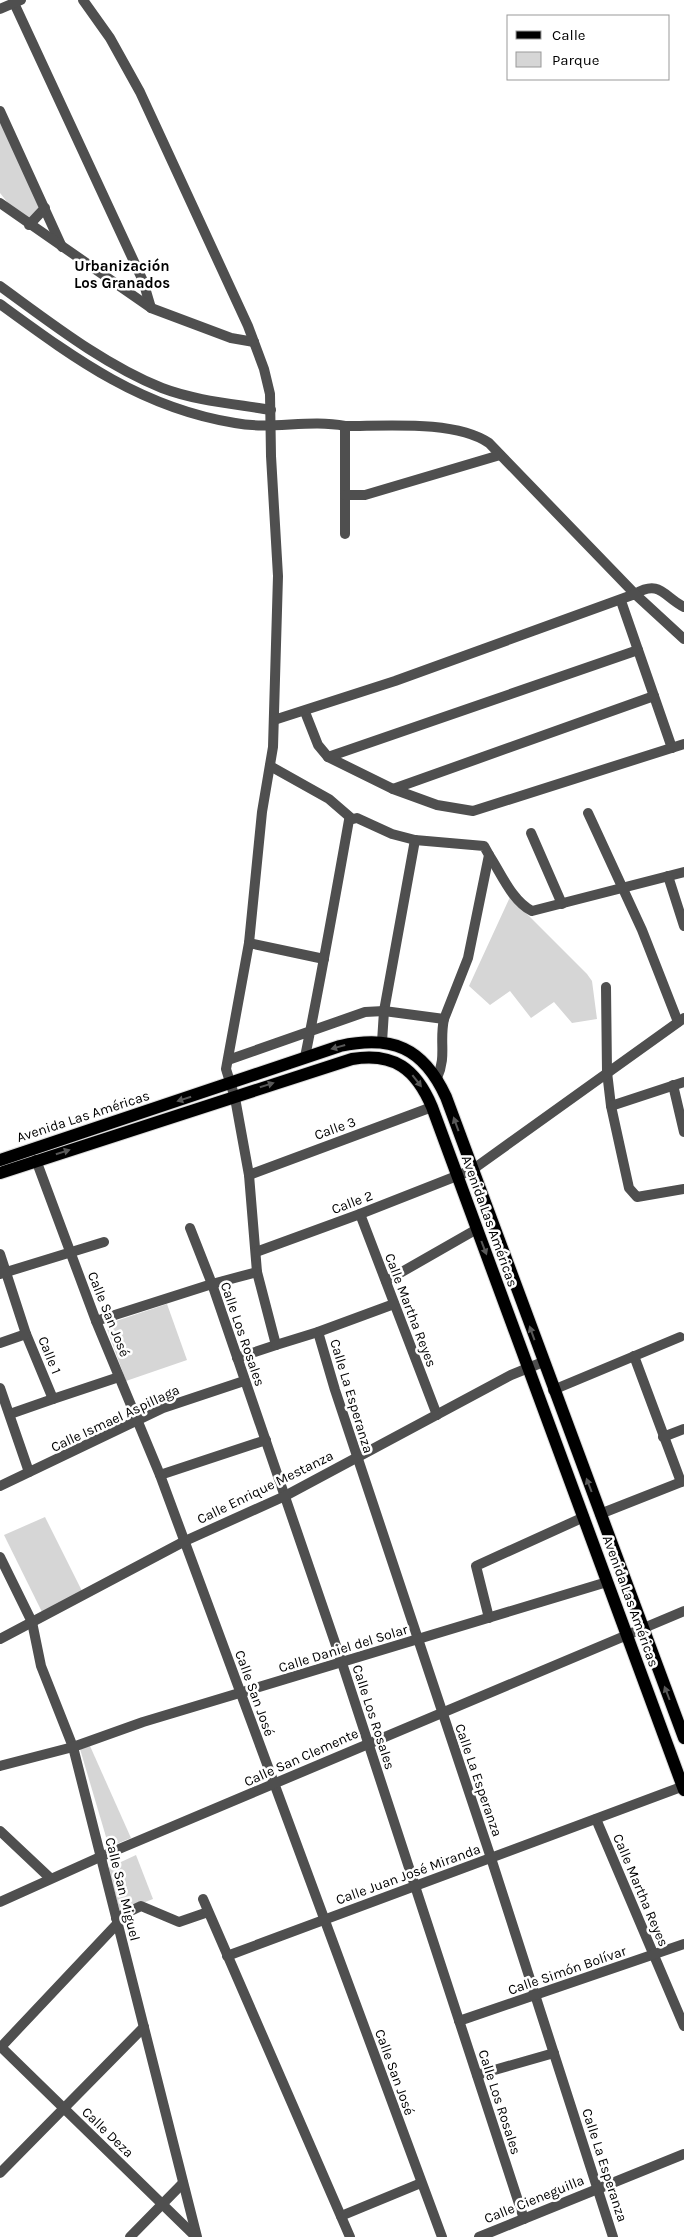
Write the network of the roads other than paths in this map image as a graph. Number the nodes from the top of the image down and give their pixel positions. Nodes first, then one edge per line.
1 (83, 0) edge
2 (18, 2) edge
3 (0, 9) edge
4 (0, 111) edge
5 (0, 203) edge
6 (44, 208) junction
7 (29, 225) junction
8 (62, 247) junction
9 (0, 286) edge
10 (0, 304) edge
11 (152, 308) junction
12 (254, 342) junction
13 (271, 410) junction
14 (270, 426) junction
15 (344, 426) junction
16 (500, 455) junction
17 (345, 495) junction
18 (345, 534) dead end
19 (635, 594) junction
20 (621, 601) junction
21 (684, 607) edge
22 (684, 639) edge
23 (638, 650) junction
24 (654, 696) junction
25 (305, 712) junction
26 (274, 720) junction
27 (684, 744) edge
28 (672, 748) junction
29 (328, 757) junction
30 (270, 766) junction
31 (393, 789) junction
32 (588, 813) dead end
33 (351, 818) junction
34 (531, 832) dead end
35 (415, 840) junction
36 (489, 855) junction
37 (684, 872) edge
38 (668, 876) junction
39 (621, 886) junction
40 (562, 904) junction
41 (684, 926) edge
42 (249, 943) junction
43 (324, 959) junction
44 (606, 987) dead end
45 (384, 1011) junction
46 (444, 1019) junction
47 (681, 1020) edge
48 (310, 1033) junction
49 (382, 1042) junction
50 (305, 1057) junction
51 (228, 1060) junction
52 (607, 1072) junction
53 (437, 1078) junction
54 (684, 1082) edge
55 (230, 1084) junction
56 (673, 1085) junction
57 (235, 1098) junction
58 (432, 1106) junction
59 (611, 1106) junction
60 (684, 1132) edge
61 (0, 1160) edge
62 (36, 1160) junction
63 (472, 1170) junction
64 (0, 1173) edge
65 (248, 1175) junction
66 (457, 1175) junction
67 (684, 1189) edge
68 (360, 1214) junction
69 (190, 1228) dead end
70 (477, 1229) junction
71 (104, 1242) dead end
72 (71, 1252) junction
73 (256, 1252) junction
74 (0, 1254) edge
75 (257, 1272) junction
76 (3, 1273) edge
77 (386, 1281) junction
78 (212, 1284) junction
79 (394, 1304) junction
80 (96, 1321) junction
81 (318, 1332) junction
82 (26, 1334) junction
83 (680, 1337) dead end
84 (0, 1343) edge
85 (276, 1345) junction
86 (634, 1356) junction
87 (237, 1358) junction
88 (543, 1362) junction
89 (528, 1367) junction
90 (120, 1378) junction
91 (244, 1381) junction
92 (0, 1388) edge
93 (553, 1390) junction
94 (53, 1399) junction
95 (10, 1414) junction
96 (437, 1415) junction
97 (136, 1420) junction
98 (684, 1429) edge
99 (663, 1437) junction
100 (266, 1440) junction
101 (357, 1457) junction
102 (29, 1472) junction
103 (160, 1475) junction
104 (683, 1482) edge
105 (0, 1486) edge
106 (285, 1496) junction
107 (600, 1514) junction
108 (584, 1517) junction
109 (185, 1541) junction
110 (614, 1550) junction
111 (598, 1556) junction
112 (0, 1557) edge
113 (607, 1582) junction
114 (684, 1611) edge
115 (489, 1618) junction
116 (32, 1622) junction
117 (643, 1629) junction
118 (627, 1636) junction
119 (0, 1638) edge
120 (417, 1640) junction
121 (342, 1663) junction
122 (241, 1694) junction
123 (442, 1713) junction
124 (684, 1738) edge
125 (367, 1743) junction
126 (73, 1748) junction
127 (0, 1766) edge
128 (274, 1784) junction
129 (684, 1788) edge
130 (596, 1819) junction
131 (0, 1831) edge
132 (100, 1857) junction
133 (491, 1858) junction
134 (50, 1878) junction
135 (415, 1886) junction
136 (10, 1898) junction
137 (203, 1899) dead end
138 (0, 1902) edge
139 (0, 1908) edge
140 (208, 1912) junction
141 (325, 1920) junction
142 (117, 1921) junction
143 (684, 1944) edge
144 (653, 1954) junction
145 (227, 1956) junction
146 (536, 1996) junction
147 (459, 2021) junction
148 (684, 2026) edge
149 (144, 2027) junction
150 (0, 2047) edge
151 (554, 2053) junction
152 (477, 2075) junction
153 (65, 2109) junction
154 (684, 2154) edge
155 (0, 2173) edge
156 (183, 2183) junction
157 (422, 2183) junction
158 (599, 2188) junction
159 (163, 2204) junction
160 (341, 2216) junction
161 (524, 2218) junction
162 (130, 2237) edge
163 (196, 2237) edge
164 (350, 2237) edge
165 (442, 2237) edge
166 (479, 2237) edge
167 (613, 2237) edge

1 - 12 street
2 - 3 street
2 - 11 street
4 - 6 street
5 - 7 street
6 - 7 street
6 - 8 street
7 - 8 street
8 - 11 street
9 - 13 street
10 - 14 street
11 - 12 street
12 - 13 street
13 - 14 street
14 - 15 street
14 - 26 street
15 - 16 street
15 - 17 street
16 - 17 street
16 - 19 street
17 - 18 street
19 - 20 street
19 - 21 street
19 - 22 street
20 - 23 street
20 - 25 street
23 - 24 street
23 - 29 street
24 - 28 street
24 - 31 street
25 - 26 street
25 - 29 street
26 - 30 street
27 - 28 street
28 - 31 street
29 - 31 street
30 - 33 street
30 - 42 street
32 - 39 street
33 - 35 street
33 - 43 street
34 - 40 street
35 - 36 street
35 - 45 street
36 - 40 street
36 - 46 street
37 - 38 street
38 - 39 street
38 - 41 street
39 - 40 street
39 - 47 street
42 - 43 street
42 - 51 street
43 - 48 street
44 - 52 street
45 - 46 street
45 - 48 street
45 - 49 street
46 - 53 street
47 - 52 street, Calle 2
48 - 50 street
48 - 51 street
49 -> 50 main road, Avenida Las Américas
49 - 53 main road, Avenida Las Américas
50 - 55 main road, Avenida Las Américas
51 - 55 street
52 - 59 street
52 - 63 street, Calle 2
63 -> 53 main road, Avenida Las Américas
54 - 56 street
55 - 57 street
55 -> 61 main road, Avenida Las Américas
56 - 59 street
56 - 60 street
57 -> 58 main road, Avenida Las Américas
62 -> 57 main road, Avenida Las Américas
57 - 65 street
58 - 65 street, Calle 3
58 - 66 main road, Avenida Las Américas
59 - 67 street
62 - 64 main road, Avenida Las Américas
62 - 72 street, Calle San José
63 - 66 street, Calle 2
88 -> 63 main road, Avenida Las Américas
65 - 73 street
66 - 68 street, Calle 2
66 - 70 main road, Avenida Las Américas
68 - 73 street, Calle 2
68 - 77 street, Calle Martha Reyes
69 - 78 street, Calle Los Rosales
70 - 77 street
70 -> 89 main road, Avenida Las Américas
71 - 72 street
72 - 76 street
72 - 80 street, Calle San José
73 - 75 street
74 - 76 street, Calle 1
75 - 78 street
75 - 85 street
76 - 82 street, Calle 1
77 - 79 street, Calle Martha Reyes
78 - 80 street
78 - 87 street, Calle Los Rosales
79 - 81 street
79 - 96 street, Calle Martha Reyes
80 - 90 street, Calle San José
81 - 85 street
81 - 101 street, Calle La Esperanza
82 - 84 street
82 - 94 street, Calle 1
83 - 86 street
85 - 87 street
86 - 93 street
86 - 99 street
87 - 91 street, Calle Los Rosales
88 - 89 street, Calle Enrique Mestanza
88 - 93 main road, Avenida Las Américas
89 - 96 street, Calle Enrique Mestanza
89 - 108 main road, Avenida Las Américas
90 - 94 street
90 - 97 street, Calle San José
91 - 97 street, Calle Ismael Aspillaga
91 - 100 street, Calle Los Rosales
92 - 95 street
107 -> 93 main road, Avenida Las Américas
94 - 95 street
95 - 102 street
96 - 101 street, Calle Enrique Mestanza
97 - 102 street, Calle Ismael Aspillaga
97 - 103 street, Calle San José
98 - 99 street
99 - 104 street
100 - 103 street
100 - 106 street, Calle Los Rosales
101 - 106 street, Calle Enrique Mestanza
101 - 120 street, Calle La Esperanza
102 - 105 street, Calle Ismael Aspillaga
103 - 109 street, Calle San José
104 - 107 street
106 - 109 street, Calle Enrique Mestanza
106 - 121 street, Calle Los Rosales
107 - 110 main road, Avenida Las Américas
108 - 111 main road, Avenida Las Américas
108 - 115 street
109 - 116 street, Calle Enrique Mestanza
109 - 122 street, Calle San José
110 - 111 main road
110 - 117 main road, Avenida Las Américas
111 - 113 main road, Avenida Las Américas
112 - 116 street, Calle San Miguel
113 - 115 street, Calle Daniel del Solar
113 - 118 main road, Avenida Las Américas
114 - 117 street, Calle San Clemente
115 - 120 street, Calle Daniel del Solar
116 - 119 street, Calle Enrique Mestanza
116 - 126 street, Calle San Miguel
117 - 118 street, Calle San Clemente
124 -> 117 main road, Avenida Las Américas
118 - 123 street, Calle San Clemente
118 - 129 main road, Avenida Las Américas
120 - 121 street, Calle Daniel del Solar
120 - 123 street, Calle La Esperanza
121 - 122 street, Calle Daniel del Solar
121 - 125 street, Calle Los Rosales
122 - 126 street, Calle Daniel del Solar
122 - 128 street, Calle San José
123 - 125 street, Calle San Clemente
123 - 133 street, Calle La Esperanza
125 - 128 street, Calle San Clemente
125 - 135 street, Calle Los Rosales
126 - 127 street, Calle Daniel del Solar
126 - 132 street, Calle San Miguel
128 - 132 street, Calle San Clemente
128 - 141 street, Calle San José
129 - 130 street, Calle Juan José Miranda
130 - 133 street, Calle Juan José Miranda
130 - 144 street, Calle Martha Reyes
131 - 134 street
132 - 134 street, Calle San Clemente
132 - 142 street, Calle San Miguel
133 - 135 street, Calle Juan José Miranda
133 - 146 street, Calle La Esperanza
134 - 136 street, Calle San Clemente
135 - 141 street, Calle Juan José Miranda
135 - 147 street, Calle Los Rosales
136 - 138 street, Calle San Clemente
136 - 139 street
137 - 140 street
140 - 142 street
140 - 145 street
141 - 145 street, Calle Juan José Miranda
141 - 157 street, Calle San José
142 - 149 street, Calle San Miguel
142 - 150 street
143 - 144 street, Calle Simón Bolívar
144 - 146 street, Calle Simón Bolívar
144 - 148 street, Calle Martha Reyes
145 - 160 street
146 - 147 street, Calle Simón Bolívar
146 - 151 street, Calle La Esperanza
147 - 152 street, Calle Los Rosales
149 - 153 street
149 - 156 street, Calle San Miguel
150 - 153 street, Calle Deza
151 - 152 street
151 - 158 street, Calle La Esperanza
152 - 161 street, Calle Los Rosales
153 - 155 street
153 - 159 street, Calle Deza
154 - 158 street, Calle Cieneguilla
156 - 159 street
156 - 163 street, Calle San Miguel
157 - 160 street
157 - 165 street, Calle San José
158 - 161 street, Calle Cieneguilla
158 - 167 street, Calle La Esperanza
159 - 162 street
159 - 163 street, Calle Deza
160 - 164 street
161 - 166 street, Calle Cieneguilla

